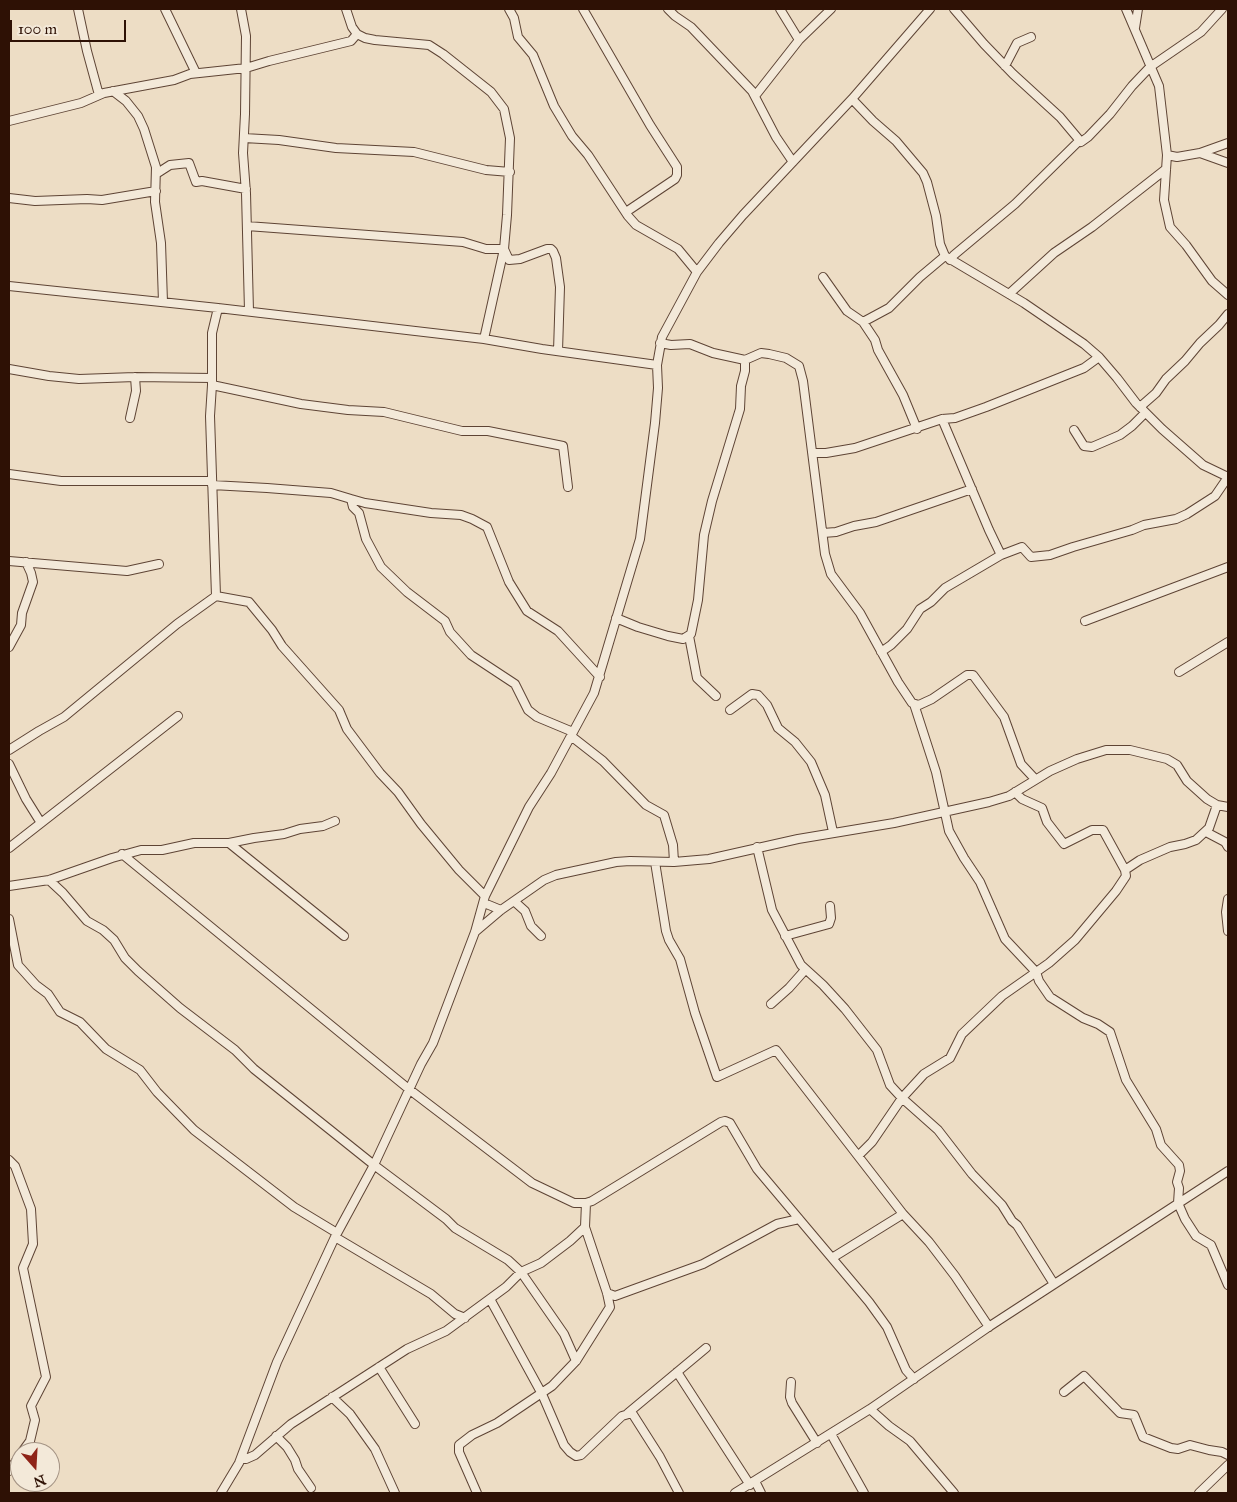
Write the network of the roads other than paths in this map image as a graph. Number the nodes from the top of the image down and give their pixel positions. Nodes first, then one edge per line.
1 (78, 9) edge
2 (165, 9) edge
3 (241, 9) edge
4 (346, 9) edge
5 (509, 9) edge
6 (583, 9) edge
7 (668, 9) edge
8 (780, 9) edge
9 (831, 9) edge
10 (930, 9) edge
11 (954, 9) edge
12 (1126, 9) edge
13 (1138, 9) edge
14 (1222, 9) edge
15 (1135, 30) junction
16 (357, 34) junction
17 (1030, 37) dead end
18 (799, 40) junction
19 (1005, 66) junction
20 (1150, 67) junction
21 (246, 68) junction
22 (196, 74) junction
23 (130, 88) junction
24 (114, 91) junction
25 (99, 95) junction
26 (755, 96) junction
27 (852, 99) junction
28 (126, 101) junction
29 (9, 121) edge
30 (244, 138) junction
31 (1079, 141) junction
32 (1228, 143) edge
33 (1200, 153) junction
34 (1167, 156) junction
35 (793, 162) junction
36 (1228, 163) edge
37 (1166, 169) junction
38 (510, 172) junction
39 (156, 174) junction
40 (246, 189) junction
41 (156, 191) junction
42 (9, 198) edge
43 (626, 212) junction
44 (247, 226) junction
45 (504, 249) junction
46 (947, 258) junction
47 (696, 272) junction
48 (823, 277) dead end
49 (9, 286) edge
50 (1009, 294) junction
51 (1228, 295) edge
52 (163, 302) junction
53 (218, 308) junction
54 (249, 311) junction
55 (1228, 314) edge
56 (863, 322) junction
57 (484, 339) junction
58 (660, 343) junction
59 (558, 351) junction
60 (1099, 357) junction
61 (745, 360) junction
62 (657, 365) junction
63 (9, 369) edge
64 (135, 377) junction
65 (212, 382) junction
66 (1142, 410) junction
67 (130, 418) dead end
68 (942, 419) junction
69 (917, 429) junction
70 (1074, 430) dead end
71 (813, 453) junction
72 (9, 474) edge
73 (1228, 477) edge
74 (212, 483) junction
75 (568, 487) dead end
76 (972, 489) junction
77 (351, 499) junction
78 (823, 533) junction
79 (1001, 555) junction
80 (9, 560) edge
81 (26, 562) junction
82 (159, 564) dead end
83 (1228, 567) edge
84 (216, 596) junction
85 (616, 618) junction
86 (1085, 621) dead end
87 (689, 636) junction
88 (1228, 642) edge
89 (9, 647) edge
90 (881, 652) junction
91 (1179, 672) dead end
92 (600, 677) junction
93 (716, 696) dead end
94 (914, 704) junction
95 (730, 710) dead end
96 (178, 716) dead end
97 (572, 734) junction
98 (9, 750) edge
99 (9, 764) edge
100 (1035, 780) junction
101 (1015, 792) junction
102 (1217, 804) junction
103 (1228, 807) edge
104 (944, 812) junction
105 (335, 821) dead end
106 (41, 823) junction
107 (833, 832) junction
108 (1206, 832) junction
109 (229, 843) junction
110 (673, 845) junction
111 (757, 847) junction
112 (1228, 847) edge
113 (9, 848) edge
114 (122, 854) junction
115 (655, 862) junction
116 (674, 862) junction
117 (684, 862) junction
118 (1125, 870) junction
119 (49, 880) junction
120 (9, 886) edge
121 (1228, 899) edge
122 (484, 900) junction
123 (515, 902) junction
124 (830, 906) dead end
125 (501, 910) junction
126 (9, 919) edge
127 (1228, 931) edge
128 (475, 932) junction
129 (344, 936) dead end
130 (541, 936) dead end
131 (786, 936) junction
132 (18, 965) junction
133 (9, 968) edge
134 (805, 970) junction
135 (1036, 972) junction
136 (770, 1004) dead end
137 (410, 1090) junction
138 (902, 1098) junction
139 (858, 1156) junction
140 (9, 1160) edge
141 (374, 1165) junction
142 (1228, 1171) edge
143 (586, 1203) junction
144 (1178, 1203) junction
145 (903, 1214) junction
146 (799, 1219) junction
147 (585, 1227) junction
148 (336, 1235) junction
149 (832, 1258) junction
150 (521, 1272) junction
151 (1054, 1284) junction
152 (1228, 1285) edge
153 (611, 1295) junction
154 (490, 1299) junction
155 (455, 1314) junction
156 (464, 1318) junction
157 (456, 1324) junction
158 (988, 1327) junction
159 (706, 1348) dead end
160 (576, 1361) junction
161 (379, 1367) junction
162 (676, 1372) junction
163 (914, 1378) junction
164 (791, 1382) dead end
165 (1064, 1392) dead end
166 (542, 1394) junction
167 (332, 1397) junction
168 (870, 1409) junction
169 (628, 1413) junction
170 (415, 1424) dead end
171 (831, 1434) junction
172 (276, 1436) junction
173 (29, 1442) edge
174 (817, 1443) junction
175 (1228, 1455) edge
176 (241, 1459) junction
177 (1228, 1465) edge
178 (753, 1483) junction
179 (311, 1488) dead end
180 (222, 1493) edge
181 (394, 1493) edge
182 (478, 1493) edge
183 (679, 1493) edge
184 (735, 1493) edge
185 (761, 1493) edge
186 (864, 1493) edge
187 (954, 1493) edge
188 (1200, 1493) edge

1 - 25 street
2 - 22 street
3 - 21 street
4 - 16 street
5 - 43 street
6 - 43 street
7 - 26 street
8 - 18 street
9 - 18 street
10 - 27 street
11 - 19 street
12 - 15 street
13 - 15 street
14 - 20 street
15 - 20 street
16 - 21 street
16 - 38 street
17 - 19 street
18 - 26 street
19 - 31 street
20 - 31 street
20 - 34 street
21 - 22 street
21 - 30 street
22 - 23 street
23 - 24 street
23 - 28 street
24 - 25 street
24 - 28 street
25 - 29 street
26 - 35 street
27 - 35 street
27 - 46 street
28 - 39 street
30 - 38 street
30 - 40 street
31 - 46 street
32 - 33 street
33 - 34 street
33 - 36 street
34 - 37 street
35 - 47 street
37 - 50 street
37 - 51 street
38 - 45 street
39 - 40 street
39 - 41 street
40 - 44 street
41 - 42 street
41 - 52 street
43 - 47 street
44 - 45 street
44 - 54 street
45 - 57 street
45 - 59 street
46 - 50 street
46 - 56 street
47 - 58 street
48 - 56 street
49 - 52 street
50 - 60 street
52 - 53 street
53 - 54 street
53 - 65 street
54 - 57 street
55 - 66 street
56 - 69 street
57 - 59 street
58 - 61 street
58 - 62 street
59 - 62 street
60 - 66 street
60 - 68 street
61 - 71 street
61 - 87 street
62 - 85 street
63 - 64 street
64 - 65 street
64 - 67 street
65 - 74 street
65 - 75 street
66 - 70 street
66 - 73 street
68 - 69 street
68 - 76 street
69 - 71 street
71 - 78 street
72 - 74 street
73 - 79 street
74 - 77 street
74 - 84 street
76 - 78 street
76 - 79 street
77 - 92 street
77 - 97 street
78 - 90 street
79 - 90 street
80 - 81 street
81 - 82 street
81 - 89 street
83 - 86 street
84 - 98 street
84 - 122 street
85 - 87 street
85 - 92 street
87 - 93 street
88 - 91 street
90 - 94 street
92 - 97 street
94 - 100 street
94 - 104 street
95 - 107 street
96 - 106 street
97 - 110 street
97 - 122 street
99 - 106 street
100 - 101 street
100 - 102 street
101 - 104 street
101 - 118 street
102 - 103 street
102 - 108 street
104 - 107 street
104 - 135 street
105 - 109 street
106 - 113 street
107 - 111 street
108 - 112 street
108 - 118 street
109 - 114 street
109 - 129 street
110 - 116 street
110 - 117 street
111 - 117 street
111 - 131 street
114 - 119 street
114 - 137 street
115 - 116 street
115 - 123 street
115 - 139 street
116 - 117 street
118 - 135 street
119 - 120 street
119 - 141 street
121 - 127 street
122 - 125 street
122 - 128 street
123 - 125 street
123 - 130 street
124 - 131 street
125 - 128 street
126 - 132 street
128 - 137 street
131 - 134 street
132 - 133 street
132 - 148 street
134 - 136 street
134 - 138 street
135 - 138 street
135 - 144 street
137 - 141 street
137 - 143 street
138 - 139 street
138 - 151 street
139 - 145 street
140 - 173 street
141 - 148 street
141 - 150 street
142 - 144 street
143 - 146 street
143 - 147 street
144 - 151 street
144 - 152 street
145 - 149 street
145 - 158 street
146 - 149 street
146 - 153 street
147 - 150 street
147 - 153 street
148 - 155 street
148 - 176 street
149 - 163 street
150 - 154 street
150 - 160 street
151 - 158 street
153 - 160 street
154 - 156 street
154 - 166 street
155 - 156 street
155 - 157 street
156 - 157 street
157 - 161 street
158 - 163 street
159 - 162 street
160 - 166 street
161 - 167 street
161 - 170 street
162 - 169 street
162 - 178 street
163 - 168 street
164 - 174 street
165 - 175 street
166 - 169 street
166 - 182 street
167 - 172 street
167 - 181 street
168 - 171 street
168 - 187 street
169 - 183 street
171 - 174 street
171 - 186 street
172 - 176 street
172 - 179 street
174 - 178 street
176 - 180 street
177 - 188 street
178 - 184 street
178 - 185 street

